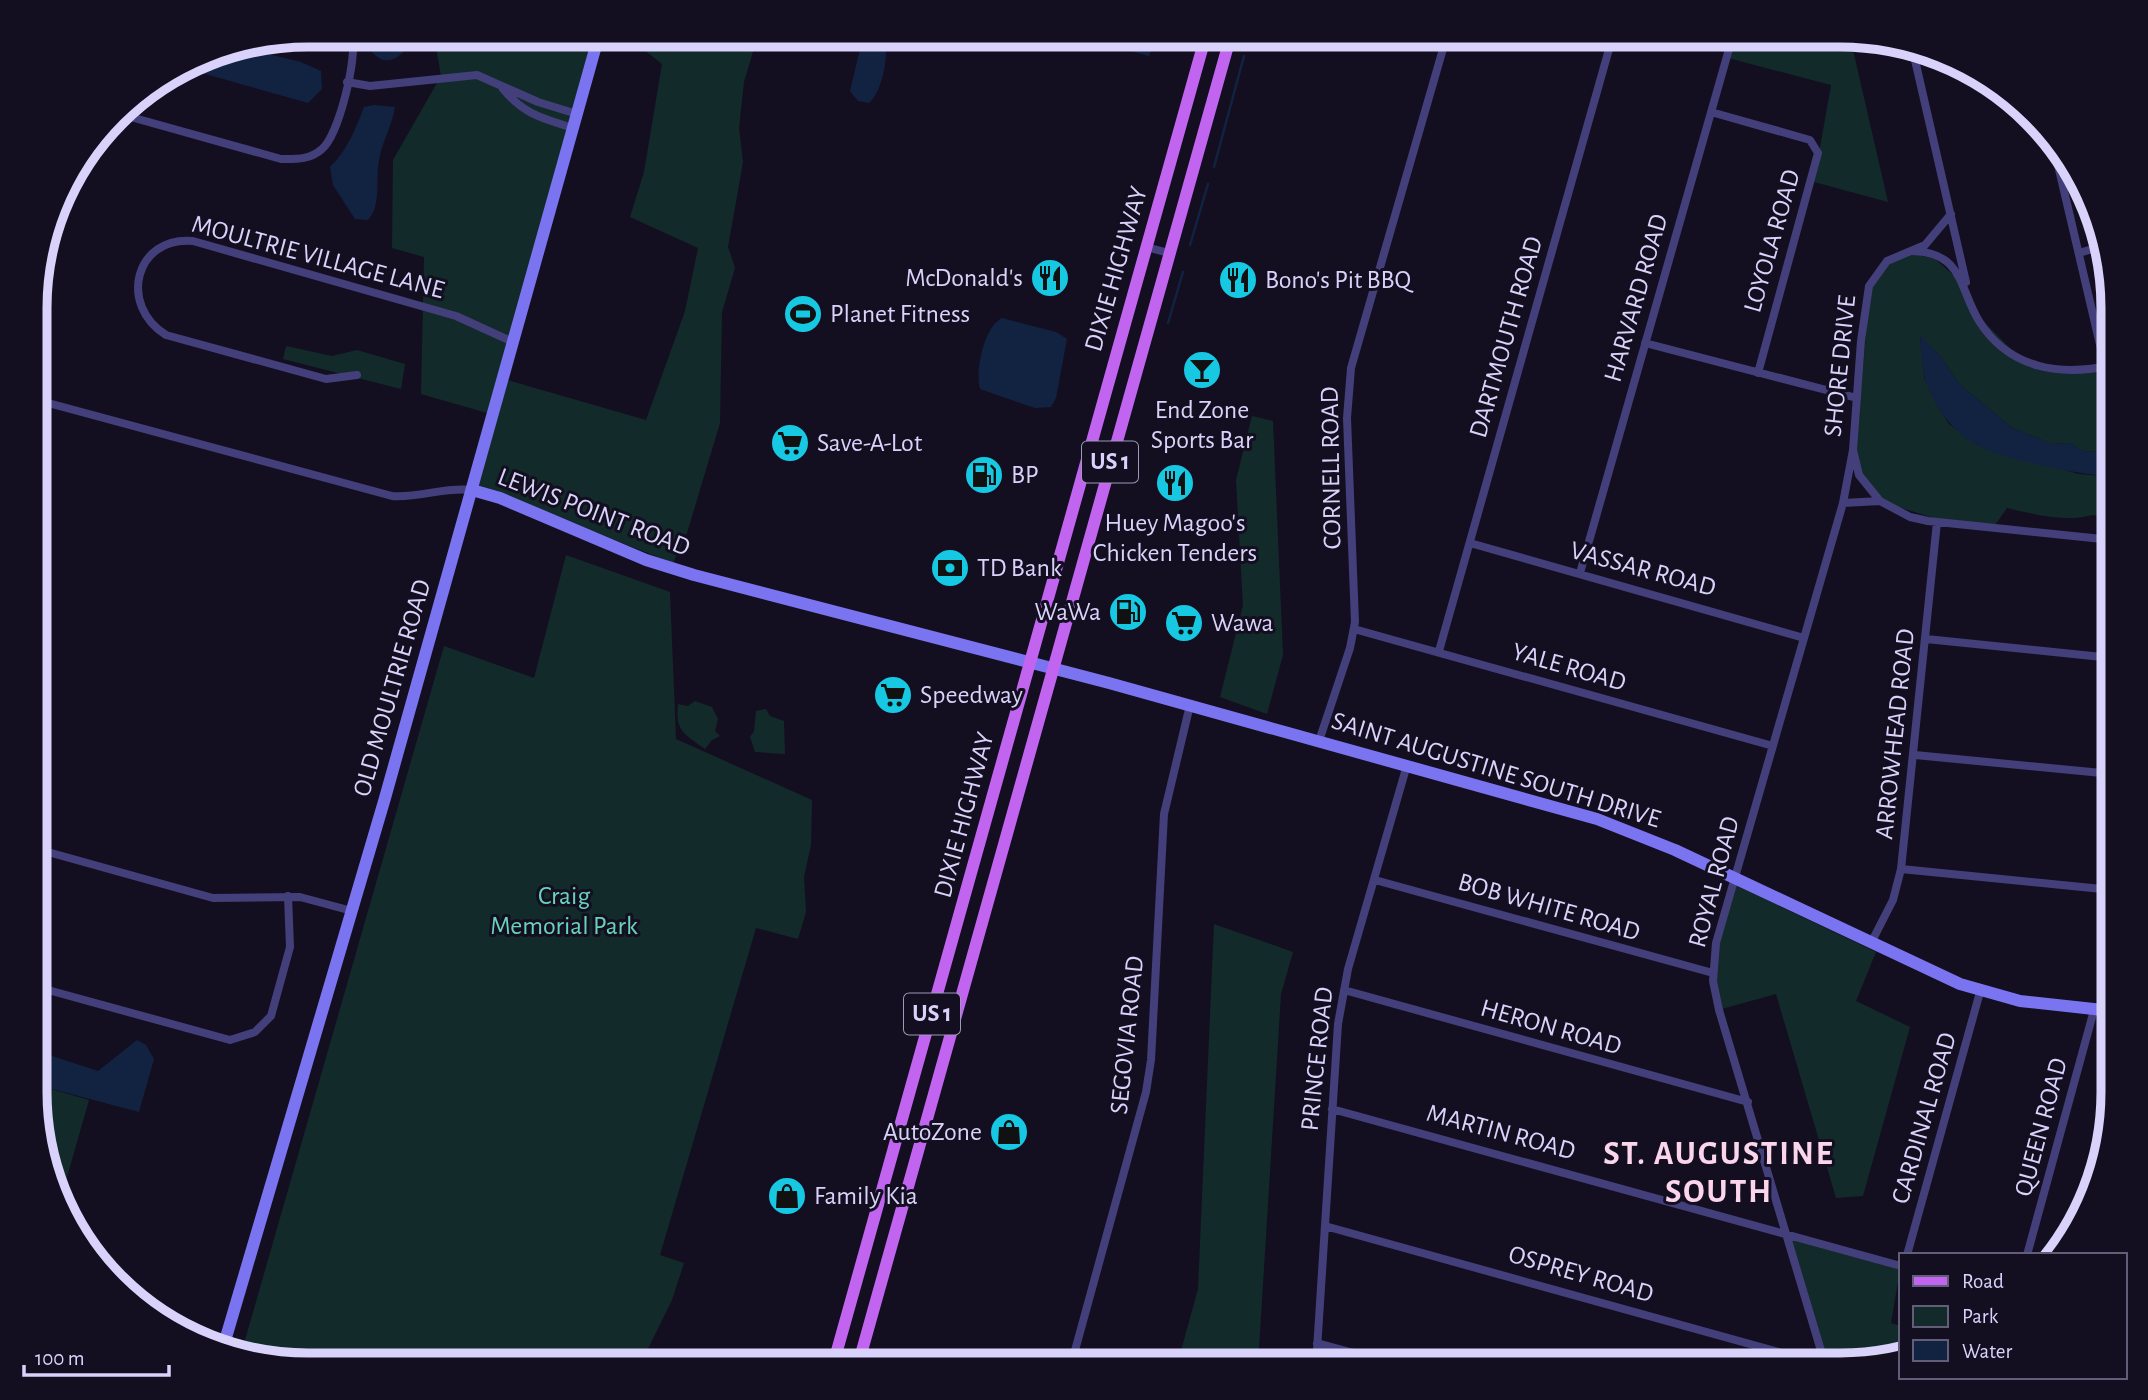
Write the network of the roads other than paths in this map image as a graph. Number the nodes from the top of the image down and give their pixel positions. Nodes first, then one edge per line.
1 (354, 47) edge
2 (596, 47) edge
3 (1203, 47) edge
4 (1228, 47) edge
5 (1444, 47) edge
6 (1610, 47) edge
7 (1730, 47) edge
8 (1915, 58) edge
9 (347, 82) junction
10 (501, 87) junction
11 (1711, 112) junction
12 (577, 114) junction
13 (131, 117) edge
14 (573, 128) junction
15 (2058, 165) edge
16 (1951, 214) junction
17 (1146, 247) junction
18 (2094, 249) edge
19 (1913, 251) junction
20 (1169, 253) junction
21 (2079, 253) junction
22 (1969, 295) junction
23 (2101, 336) edge
24 (513, 342) junction
25 (1645, 342) junction
26 (2101, 367) edge
27 (1758, 373) junction
28 (356, 375) dead end
29 (1857, 398) junction
30 (47, 403) edge
31 (1853, 450) junction
32 (472, 490) junction
33 (1880, 501) junction
34 (1843, 503) junction
35 (1937, 522) junction
36 (2101, 539) edge
37 (1470, 543) junction
38 (1580, 573) junction
39 (1354, 629) junction
40 (1804, 638) junction
41 (1926, 639) junction
42 (1439, 651) junction
43 (2101, 657) edge
44 (1029, 663) junction
45 (1052, 669) junction
46 (1190, 705) junction
47 (1319, 741) junction
48 (1773, 746) junction
49 (1915, 755) junction
50 (1406, 765) junction
51 (2101, 773) edge
52 (47, 852) edge
53 (1901, 869) junction
54 (1735, 878) junction
55 (1375, 880) junction
56 (2101, 889) edge
57 (288, 896) junction
58 (352, 911) junction
59 (1871, 943) junction
60 (1713, 973) junction
61 (47, 990) edge
62 (1343, 990) junction
63 (1980, 992) junction
64 (2094, 1010) junction
65 (2101, 1011) edge
66 (917, 1069) junction
67 (938, 1075) junction
68 (1748, 1102) junction
69 (1332, 1109) junction
70 (1325, 1226) junction
71 (1788, 1235) junction
72 (1908, 1253) edge
73 (2028, 1253) edge
74 (1899, 1265) edge
75 (225, 1339) edge
76 (1317, 1343) junction
77 (836, 1353) edge
78 (861, 1353) edge
79 (1074, 1353) edge
80 (1317, 1353) edge
81 (1354, 1353) edge
82 (1779, 1353) edge
83 (1822, 1353) edge

1 - 9 street
2 - 12 street, OLD MOULTRIE ROAD
3 - 17 main road, DIXIE HIGHWAY / US 1
4 - 20 main road, DIXIE HIGHWAY / US 1
5 - 39 street, CORNELL ROAD
6 - 37 street, DARTMOUTH ROAD
7 - 11 street, HARVARD ROAD
8 - 16 street
9 - 10 street
9 - 13 street
10 - 12 street
10 - 14 street
11 - 25 street, HARVARD ROAD
11 - 27 street, LOYOLA ROAD
12 - 14 street, OLD MOULTRIE ROAD
14 - 24 street, OLD MOULTRIE ROAD
15 - 21 street
16 - 19 street, SHORE DRIVE
16 - 22 street
17 - 20 street
17 - 44 main road, DIXIE HIGHWAY / US 1
18 - 21 street
19 - 22 street
19 - 29 street, SHORE DRIVE
20 - 45 main road, DIXIE HIGHWAY / US 1
21 - 23 street
22 - 26 street
24 - 28 street, MOULTRIE VILLAGE LANE
24 - 32 street, OLD MOULTRIE ROAD
25 - 27 street
25 - 38 street, HARVARD ROAD
27 - 29 street
29 - 31 street, SHORE DRIVE
30 - 32 street, LEWIS POINT ROAD
31 - 33 street, SHORE DRIVE
31 - 34 street, ROYAL ROAD
32 - 44 street, LEWIS POINT ROAD
32 - 58 street, OLD MOULTRIE ROAD
33 - 34 street
33 - 35 street, SHORE DRIVE
34 - 40 street, ROYAL ROAD
35 - 36 street, SHORE DRIVE
35 - 41 street, ARROWHEAD ROAD
37 - 38 street, VASSAR ROAD
37 - 42 street, DARTMOUTH ROAD
38 - 40 street, VASSAR ROAD
39 - 42 street, YALE ROAD
39 - 47 street, CORNELL ROAD
40 - 48 street, ROYAL ROAD
41 - 43 street
41 - 49 street, ARROWHEAD ROAD
42 - 48 street, YALE ROAD
44 - 45 street, LEWIS POINT ROAD
44 - 66 main road, DIXIE HIGHWAY / US 1
45 - 46 street, SAINT AUGUSTINE SOUTH DRIVE
45 - 67 main road, DIXIE HIGHWAY / US 1
46 - 47 street, SAINT AUGUSTINE SOUTH DRIVE
46 - 79 street, SEGOVIA ROAD
47 - 50 street, SAINT AUGUSTINE SOUTH DRIVE
48 - 54 street, ROYAL ROAD
49 - 51 street
49 - 53 street, ARROWHEAD ROAD
50 - 54 street, SAINT AUGUSTINE SOUTH DRIVE
50 - 55 street, PRINCE ROAD
52 - 57 street
53 - 56 street
53 - 59 street, ARROWHEAD ROAD
54 - 59 street, SAINT AUGUSTINE SOUTH DRIVE
54 - 60 street, ROYAL ROAD
55 - 60 street, BOB WHITE ROAD
55 - 62 street, PRINCE ROAD
57 - 58 street
57 - 61 street
58 - 75 street, OLD MOULTRIE ROAD
59 - 63 street, SAINT AUGUSTINE SOUTH DRIVE
60 - 68 street, ROYAL ROAD
62 - 68 street, HERON ROAD
62 - 69 street, PRINCE ROAD
63 - 64 street, SAINT AUGUSTINE SOUTH DRIVE
63 - 72 street, CARDINAL ROAD
64 - 65 street, SAINT AUGUSTINE SOUTH DRIVE
64 - 73 street, QUEEN ROAD
66 - 67 main road
66 - 77 main road, DIXIE HIGHWAY / US 1
67 - 78 main road, US 1
68 - 71 street, ROYAL ROAD
69 - 70 street, PRINCE ROAD
69 - 71 street, MARTIN ROAD
70 - 76 street, PRINCE ROAD
70 - 82 street, OSPREY ROAD
71 - 74 street, MARTIN ROAD
71 - 83 street, ROYAL ROAD
76 - 80 street, PRINCE ROAD
76 - 81 street

